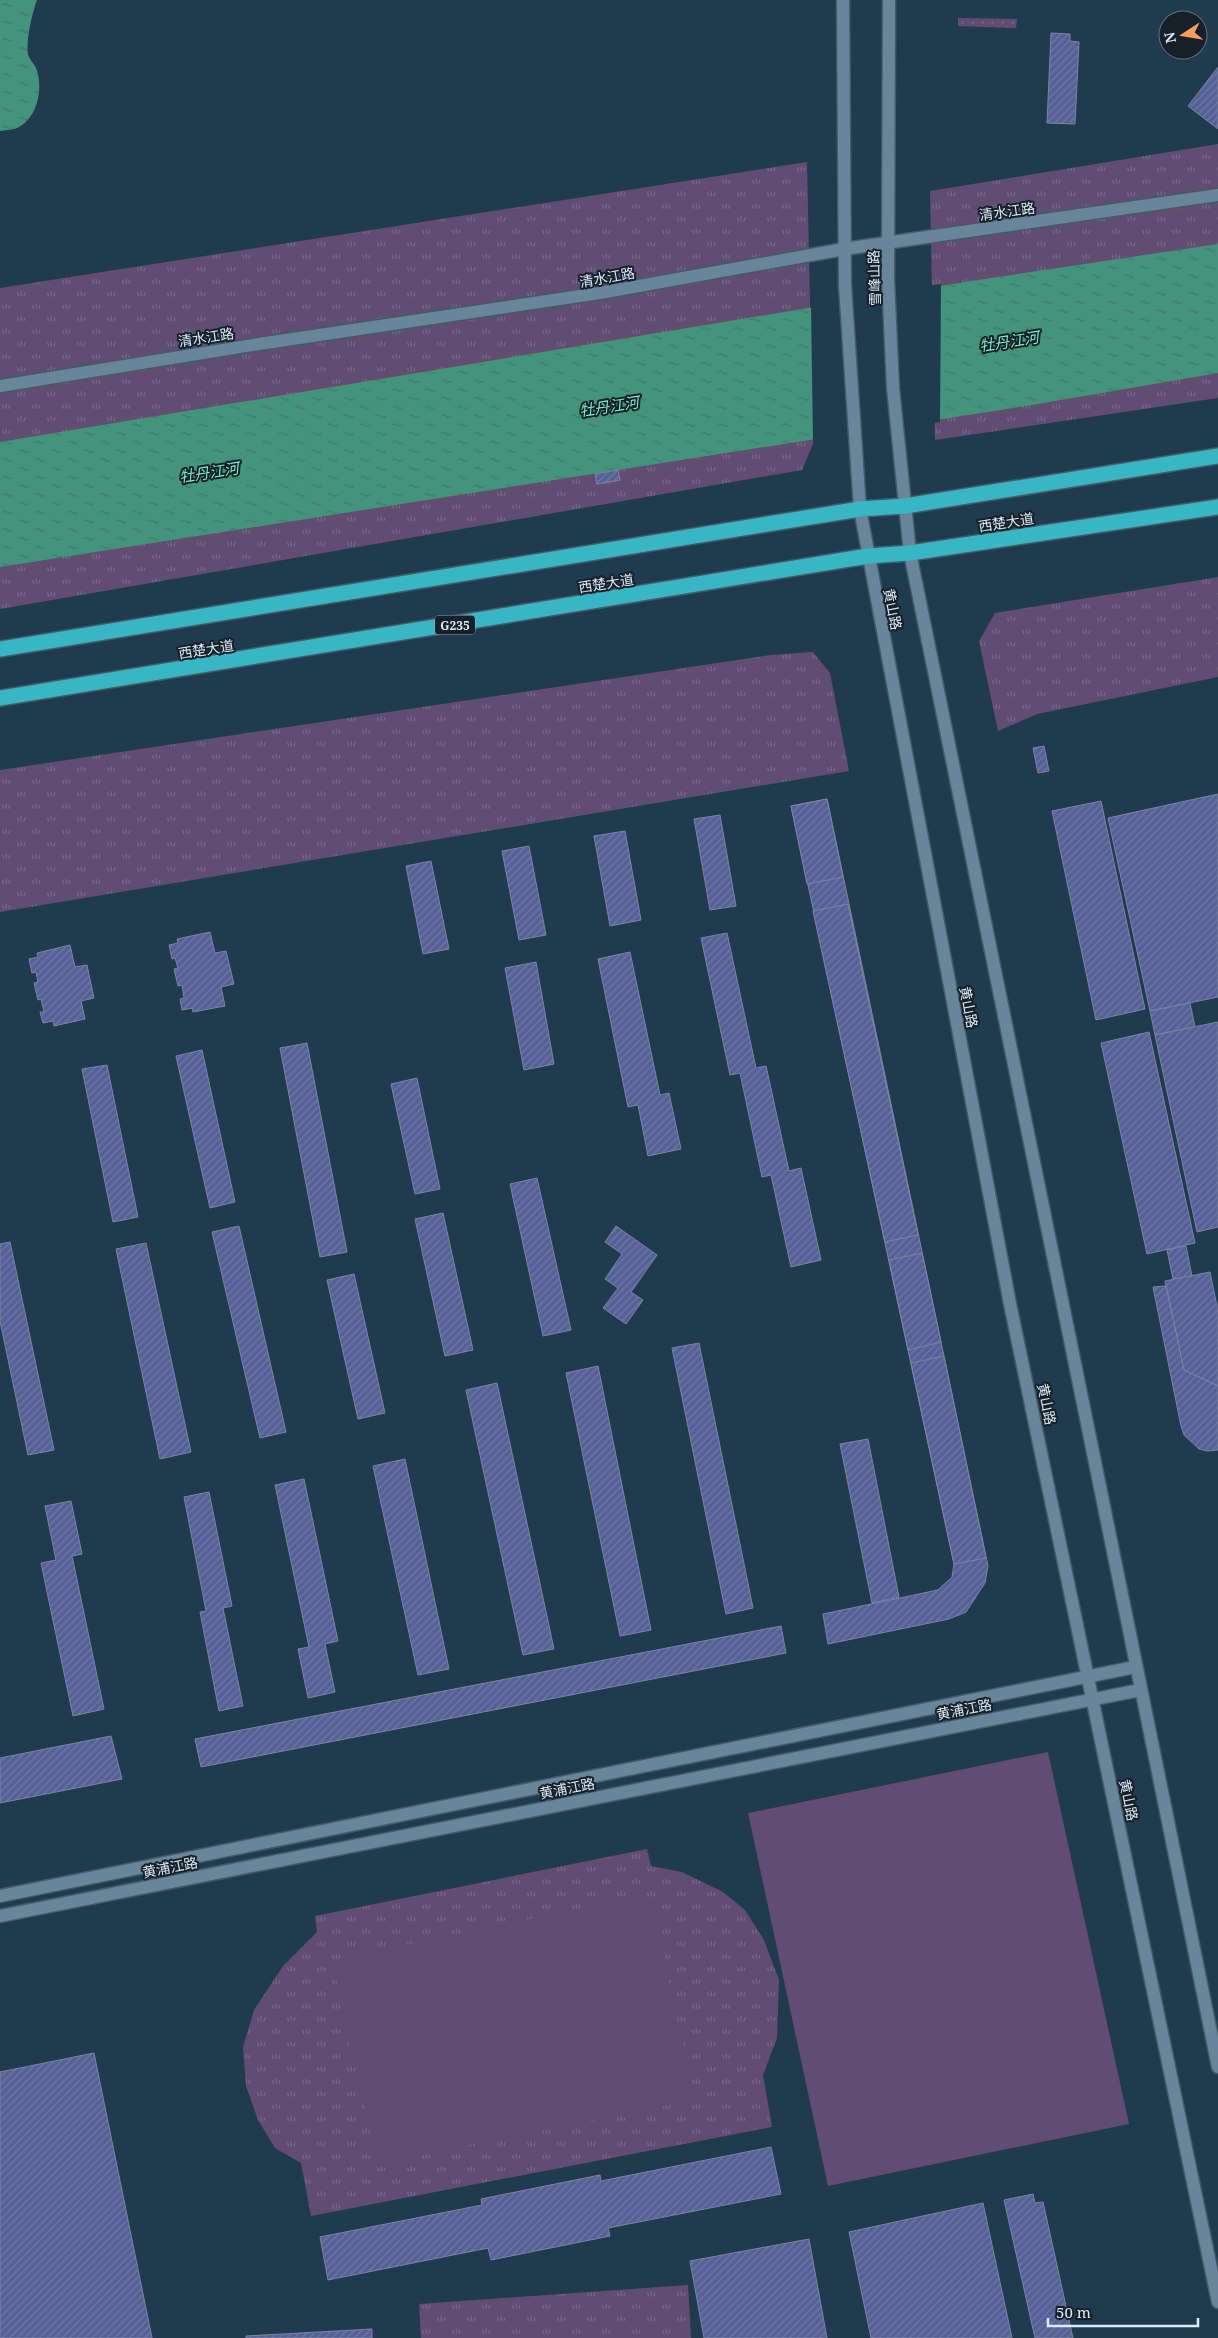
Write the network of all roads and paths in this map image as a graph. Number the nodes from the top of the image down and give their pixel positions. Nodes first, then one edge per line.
1 (843, 0) edge
2 (889, 0) edge
3 (1218, 195) edge
4 (887, 244) junction
5 (844, 249) junction
6 (0, 386) edge
7 (1218, 456) edge
8 (905, 506) junction
9 (1218, 507) edge
10 (860, 509) junction
11 (910, 553) junction
12 (868, 556) junction
13 (0, 649) edge
14 (0, 698) edge
15 (1135, 1667) junction
16 (1088, 1676) junction
17 (1140, 1690) junction
18 (1093, 1699) junction
19 (0, 1896) edge
20 (0, 1916) edge
21 (1218, 2067) edge
22 (1218, 2302) edge

1 - 5 main road, 雪峰山路
2 - 4 main road, 雪峰山路
3 - 4 main road, 清水江路
4 - 5 main road, 清水江路
4 - 8 main road, 雪峰山路
5 - 6 main road, 清水江路
5 - 10 main road, 雪峰山路
7 - 8 highway
8 - 10 highway
8 - 11 main road, 雪峰山路
9 - 11 highway, 西楚大道
10 - 12 main road, 黄山路
10 - 13 highway
11 - 12 highway, 西楚大道 / G235
11 - 15 main road, 黄山路
12 - 14 highway, 西楚大道 / G235
12 - 16 main road, 黄山路
15 - 16 main road, 黄浦江路
15 - 17 main road, 黄山路
16 - 18 main road, 黄山路
16 - 19 main road, 黄浦江路
17 - 18 main road, 黄浦江路
17 - 21 main road, 黄山路
18 - 20 main road, 黄浦江路
18 - 22 main road, 黄山路

